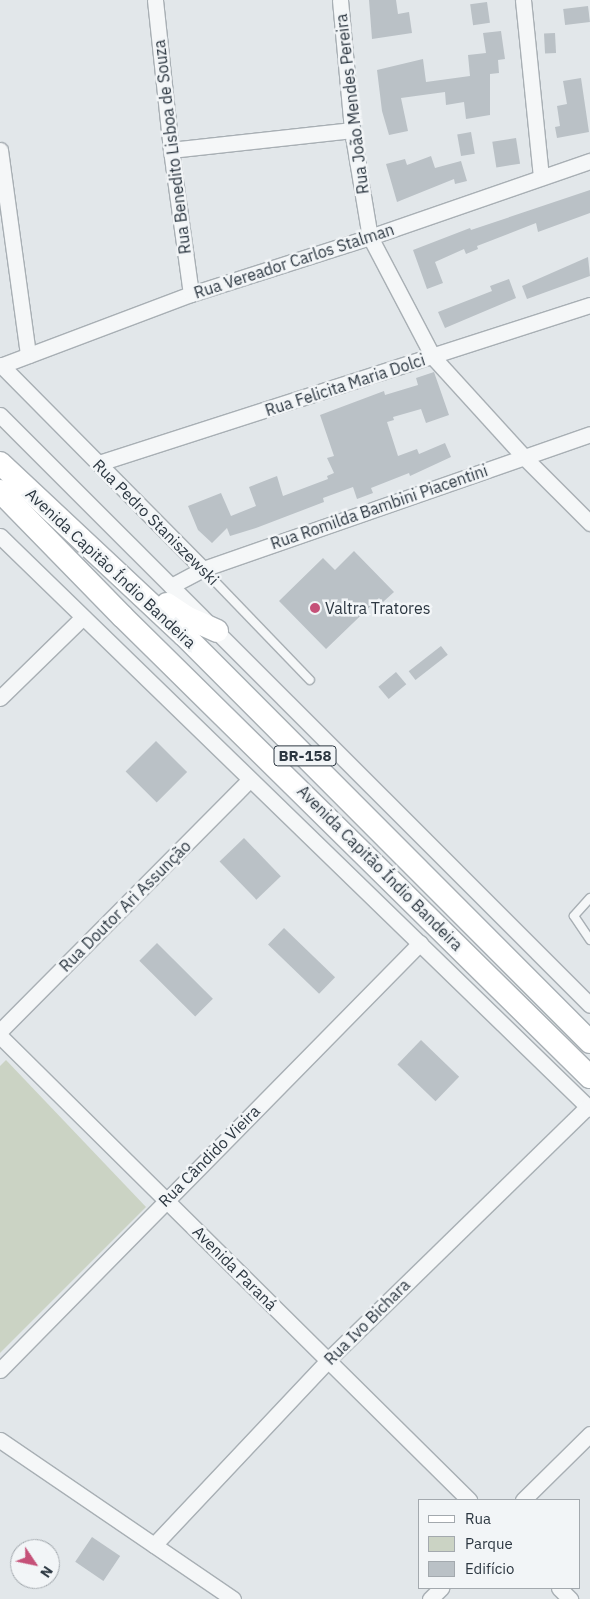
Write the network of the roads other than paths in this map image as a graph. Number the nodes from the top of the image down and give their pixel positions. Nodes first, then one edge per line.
1 (156, 0) edge
2 (340, 0) edge
3 (523, 0) edge
4 (352, 130) junction
5 (0, 150) edge
6 (171, 150) junction
7 (590, 160) edge
8 (541, 176) junction
9 (370, 238) junction
10 (191, 294) junction
11 (590, 305) edge
12 (28, 355) junction
13 (433, 357) junction
14 (1, 366) edge
15 (0, 415) edge
16 (590, 434) edge
17 (523, 456) junction
18 (99, 463) junction
19 (4, 477) edge
20 (590, 523) edge
21 (0, 536) edge
22 (102, 559) junction
23 (203, 569) junction
24 (171, 586) junction
25 (82, 618) junction
26 (217, 631) junction
27 (310, 680) dead end
28 (0, 698) edge
29 (249, 780) junction
30 (590, 898) edge
31 (590, 940) edge
32 (420, 943) junction
33 (590, 1005) edge
34 (0, 1031) edge
35 (0, 1036) edge
36 (590, 1042) edge
37 (590, 1077) edge
38 (589, 1108) edge
39 (166, 1199) junction
40 (329, 1360) junction
41 (0, 1370) edge
42 (590, 1434) edge
43 (0, 1440) edge
44 (468, 1499) edge
45 (525, 1499) edge
46 (154, 1545) junction
47 (440, 1589) edge
48 (560, 1589) edge
49 (233, 1599) edge
50 (430, 1599) edge
51 (570, 1599) edge

1 - 6 street, Rua Benedito Lisboa de Souza
2 - 4 street, Rua João Mendes Pereira
3 - 8 street
4 - 6 street
4 - 9 street, Rua João Mendes Pereira
5 - 12 street
6 - 10 street, Rua Benedito Lisboa de Souza
7 - 8 street, Rua Vereador Carlos Stalman
8 - 9 street, Rua Vereador Carlos Stalman
9 - 10 street, Rua Vereador Carlos Stalman
9 - 13 street, Rua João Mendes Pereira
10 - 12 street, Rua Vereador Carlos Stalman
11 - 13 street, Rua Felicita Maria Dolci
12 - 14 street, Rua Vereador Carlos Stalman
13 - 17 street, Rua João Mendes Pereira
13 - 18 street, Rua Felicita Maria Dolci
14 - 18 street, Rua Pedro Staniszewski
15 - 24 street
16 - 17 street, Rua Romilda Bambini Piacentini
17 - 20 street, Rua João Mendes Pereira
17 - 23 street, Rua Romilda Bambini Piacentini
18 - 23 street, Rua Pedro Staniszewski
19 - 22 main road, Avenida Capitão Índio Bandeira / BR-158
19 - 37 main road, Avenida Capitão Índio Bandeira
21 - 25 street
22 - 26 main road
22 - 36 main road, Avenida Capitão Índio Bandeira / BR-158
23 - 24 street, Rua Romilda Bambini Piacentini
23 - 27 lane, Rua Pedro Staniszewski
24 - 26 street
25 - 28 street
25 - 29 street
26 - 33 street
29 - 32 street
29 - 34 street, Rua Doutor Ari Assunção
30 - 31 lane
32 - 38 street
32 - 39 street, Rua Cândido Vieira
35 - 39 street, Avenida Paraná
38 - 40 street, Rua Ivo Bichara
39 - 40 street, Avenida Paraná
39 - 41 street, Rua Cândido Vieira
40 - 44 street, Avenida Paraná
40 - 46 street, Rua Ivo Bichara
42 - 45 street
43 - 46 street
46 - 49 street
47 - 50 street
48 - 51 street

